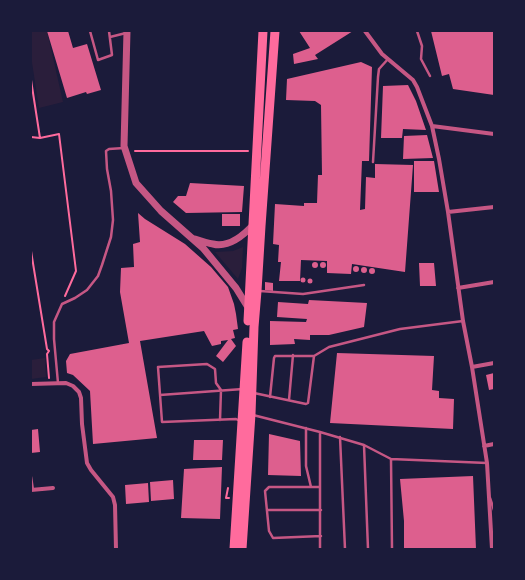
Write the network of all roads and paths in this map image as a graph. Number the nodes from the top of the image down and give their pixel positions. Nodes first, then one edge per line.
1 (90, 31) edge
2 (109, 31) edge
3 (263, 31) edge
4 (275, 31) edge
5 (365, 31) edge
6 (418, 31) edge
7 (127, 32) edge
8 (110, 37) junction
9 (388, 59) junction
10 (430, 76) dead end
11 (31, 80) edge
12 (432, 126) junction
13 (494, 134) edge
14 (31, 137) edge
15 (40, 138) junction
16 (125, 149) junction
17 (257, 151) junction
18 (373, 162) dead end
19 (494, 206) edge
20 (448, 212) junction
21 (262, 215) junction
22 (254, 224) junction
23 (191, 237) junction
24 (31, 251) edge
25 (494, 282) edge
26 (364, 285) dead end
27 (458, 288) junction
28 (257, 291) junction
29 (62, 304) junction
30 (249, 310) junction
31 (463, 320) junction
32 (293, 355) junction
33 (314, 356) junction
34 (494, 363) edge
35 (472, 367) junction
36 (50, 383) junction
37 (58, 383) junction
38 (31, 384) edge
39 (220, 390) junction
40 (249, 390) junction
41 (160, 395) junction
42 (270, 396) junction
43 (289, 400) junction
44 (251, 414) junction
45 (220, 420) junction
46 (242, 423) junction
47 (306, 428) junction
48 (320, 432) junction
49 (340, 437) junction
50 (364, 444) junction
51 (494, 444) edge
52 (484, 446) junction
53 (391, 459) junction
54 (487, 463) junction
55 (31, 477) edge
56 (228, 487) dead end
57 (311, 487) junction
58 (320, 487) junction
59 (53, 488) dead end
60 (32, 490) edge
61 (489, 494) junction
62 (226, 498) dead end
63 (267, 510) junction
64 (321, 510) junction
65 (494, 510) edge
66 (321, 536) junction
67 (116, 549) edge
68 (234, 549) edge
69 (242, 549) edge
70 (320, 549) edge
71 (345, 549) edge
72 (368, 549) edge
73 (392, 549) edge
74 (492, 549) edge

1 - 8 lane
2 - 8 lane
3 - 17 main road
4 - 21 main road
5 - 9 street
6 - 10 lane
7 - 8 lane
7 - 16 street
9 - 12 street
9 - 18 lane
11 - 15 path
12 - 13 street
12 - 20 street
14 - 15 path
15 - 29 path
16 - 17 path
16 - 23 street
16 - 29 lane
17 - 22 main road
19 - 20 street
20 - 27 street
21 - 22 street
21 - 28 main road
22 - 23 street
22 - 30 main road
23 - 30 street
24 - 36 path
25 - 27 street
26 - 28 lane
27 - 31 street
28 - 40 main road
29 - 37 lane
30 - 40 main road
31 - 33 lane
31 - 35 street
32 - 33 lane
32 - 42 lane
32 - 43 lane
33 - 43 lane
34 - 35 street
35 - 52 street
36 - 37 street
36 - 38 street
37 - 67 street
39 - 40 lane
39 - 41 lane
39 - 41 lane
39 - 45 lane
40 - 42 lane
40 - 44 main road
40 - 46 main road
41 - 45 lane
42 - 43 lane
44 - 47 lane
44 - 69 main road
45 - 46 lane
46 - 68 main road
47 - 48 lane
47 - 57 lane
48 - 49 lane
48 - 58 lane
49 - 50 lane
49 - 71 lane
50 - 53 lane
50 - 72 lane
51 - 52 street
52 - 54 street
53 - 54 lane
53 - 73 lane
54 - 61 street
55 - 60 lane
56 - 62 path
57 - 58 lane
57 - 63 lane
58 - 64 lane
59 - 60 street
61 - 65 lane
61 - 74 street
63 - 64 lane
63 - 66 lane
64 - 66 lane
66 - 70 lane

